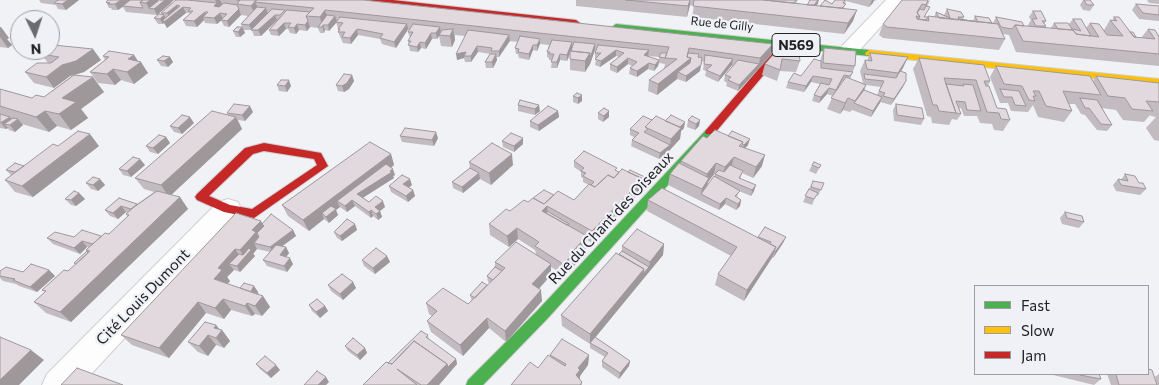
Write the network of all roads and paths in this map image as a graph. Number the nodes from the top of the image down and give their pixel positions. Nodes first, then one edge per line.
1 (371, 0) edge
2 (896, 0) edge
3 (436, 3) edge
4 (584, 24) edge
5 (603, 26) edge
6 (785, 44) junction
7 (849, 50) junction
8 (1159, 82) edge
9 (228, 209) junction
10 (59, 385) edge
11 (473, 385) edge

1 - 3 main road
2 - 7 street
3 - 4 main road
5 - 6 main road, Rue de Gilly / N569
6 - 7 main road, Rue de Gilly / N569
6 - 11 main road, Rue du Chant des Oiseaux
7 - 8 main road, Rue de Gilly / N569
9 - 9 main road
9 - 10 street, Cité Louis Dumont

